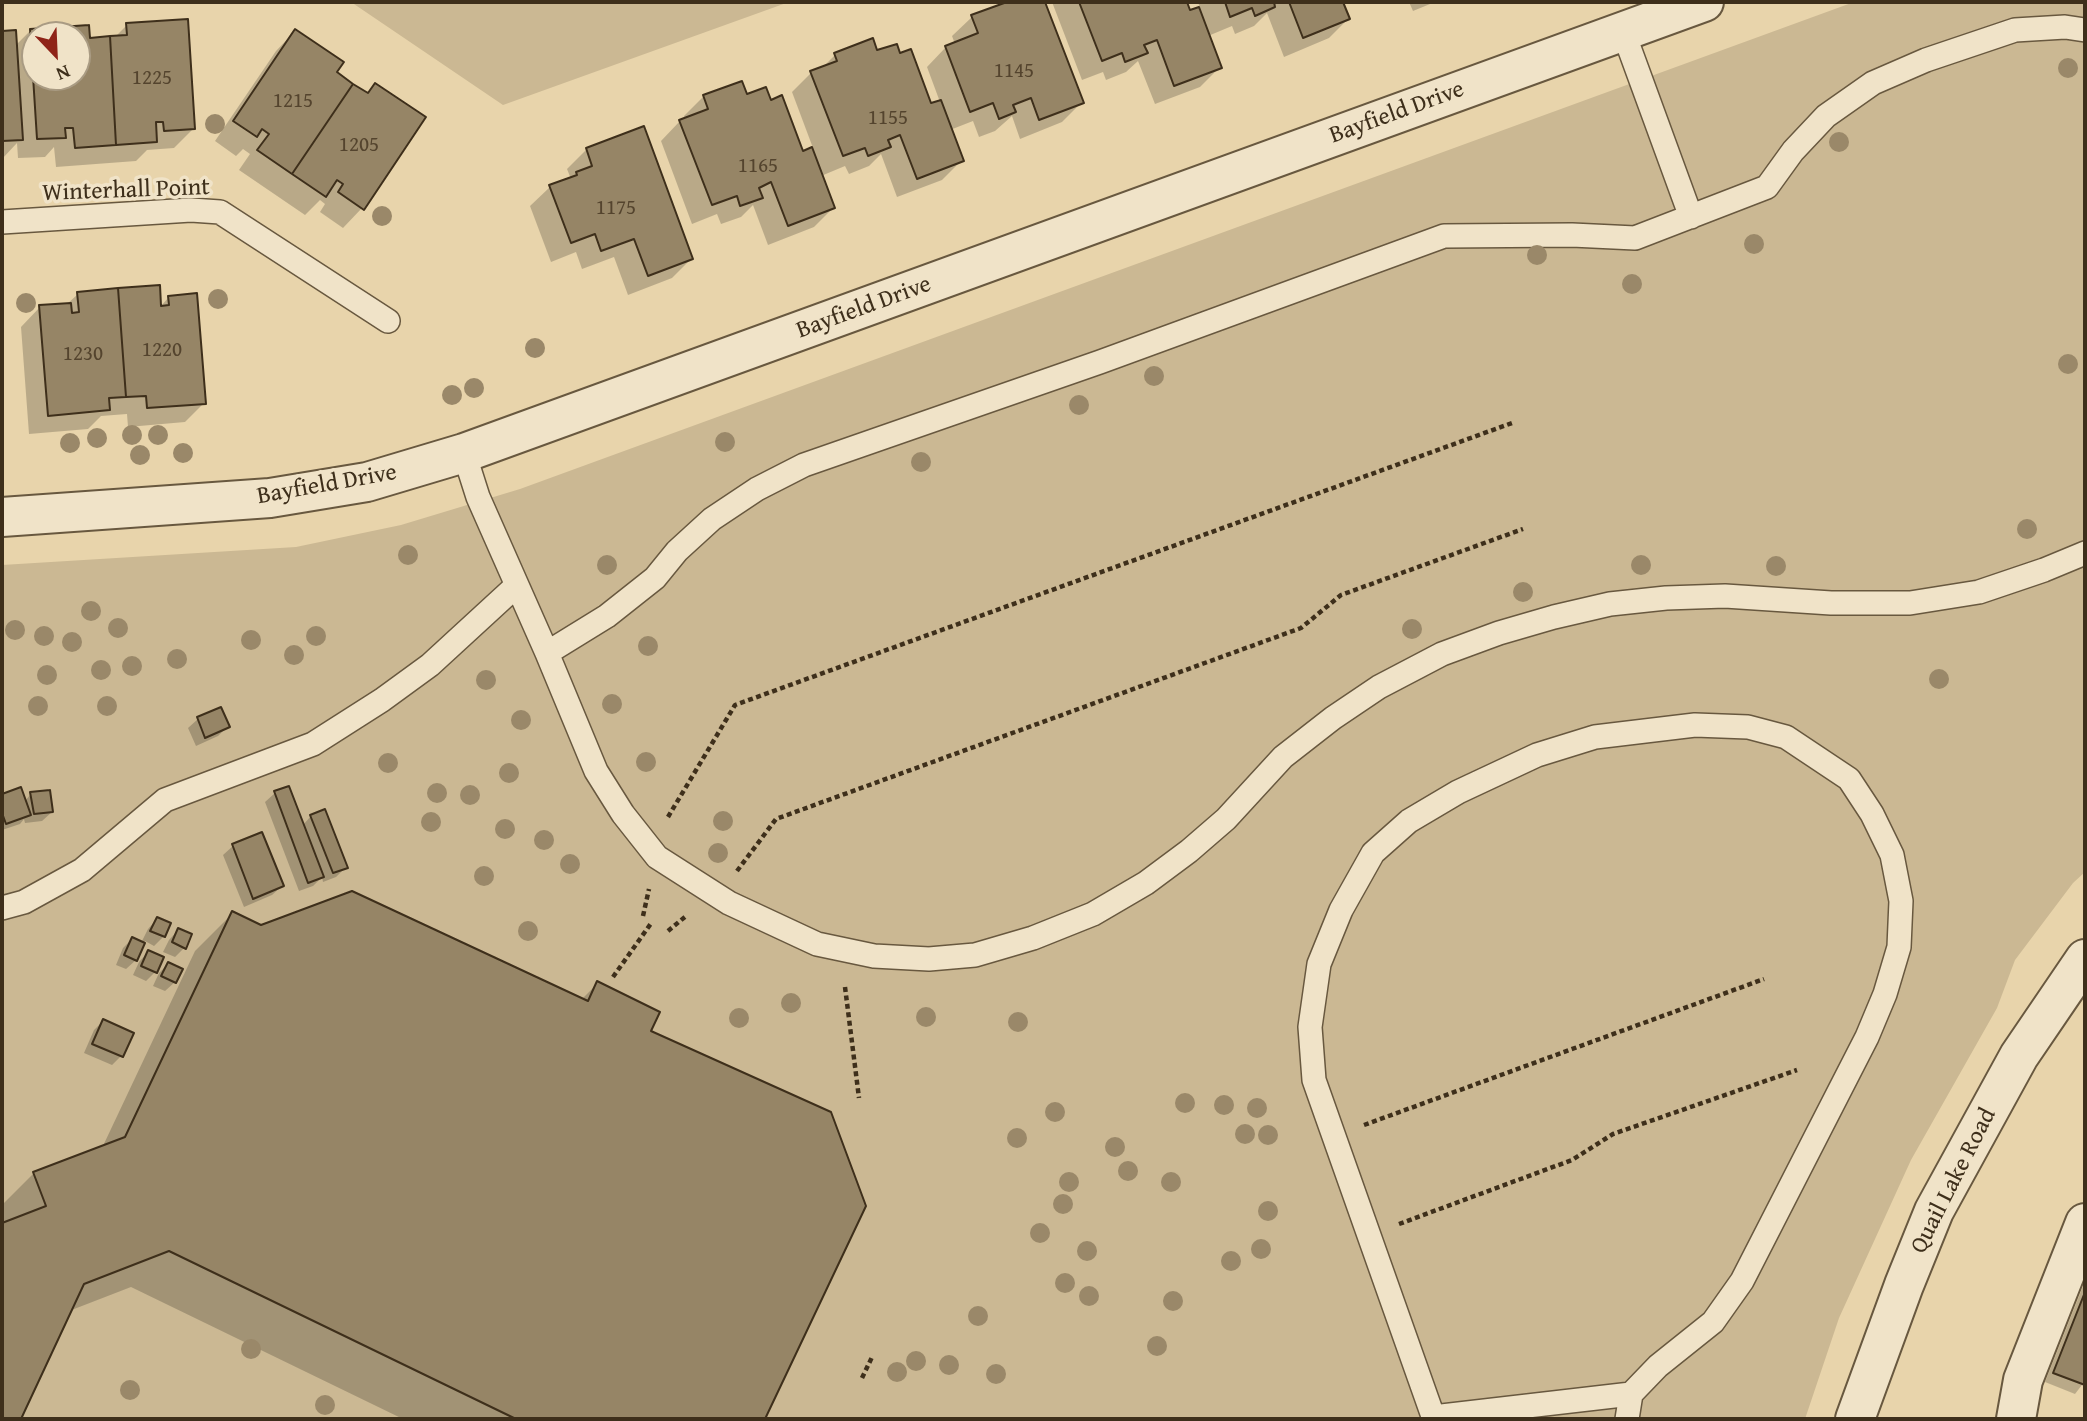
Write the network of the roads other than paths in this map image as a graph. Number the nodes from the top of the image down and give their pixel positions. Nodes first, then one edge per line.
1 (1704, 2) edge
2 (2085, 30) edge
3 (1623, 31) junction
4 (1691, 217) junction
5 (2, 222) edge
6 (388, 321) dead end
7 (464, 453) junction
8 (2, 517) edge
9 (2085, 553) edge
10 (516, 586) junction
11 (547, 653) junction
12 (2, 908) edge
13 (2085, 958) edge
14 (2085, 1223) edge
15 (1631, 1394) junction
16 (1434, 1418) edge
17 (1627, 1419) edge
18 (1855, 1419) edge
19 (2016, 1419) edge

1 - 3 street, Bayfield Drive
2 - 4 lane
3 - 4 lane
3 - 7 street, Bayfield Drive
4 - 11 lane
5 - 6 lane, Winterhall Point
7 - 8 street, Bayfield Drive
7 - 10 lane
9 - 11 lane
10 - 11 lane
10 - 12 lane
13 - 18 street, Quail Lake Road
14 - 19 street
15 - 16 lane
15 - 16 lane
15 - 17 lane

